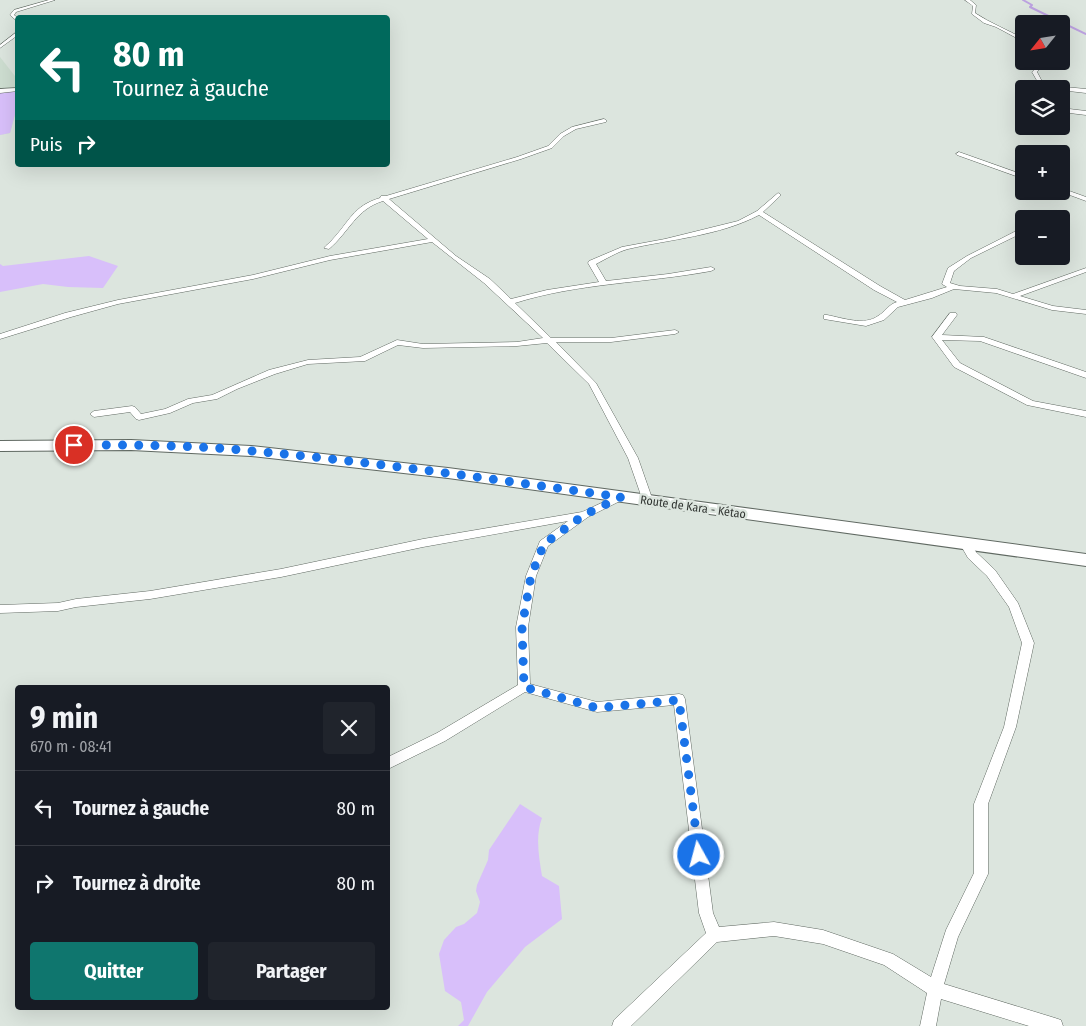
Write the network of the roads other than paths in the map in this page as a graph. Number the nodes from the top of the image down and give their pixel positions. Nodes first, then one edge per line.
1 (53, 0) edge
2 (967, 0) edge
3 (15, 18) edge
4 (15, 34) edge
5 (1015, 36) edge
6 (0, 47) edge
7 (15, 89) edge
8 (1070, 89) edge
9 (0, 91) edge
10 (1086, 91) edge
11 (1070, 111) edge
12 (1086, 113) edge
13 (604, 121) dead end
14 (958, 154) dead end
15 (1015, 174) edge
16 (1070, 193) edge
17 (778, 195) dead end
18 (384, 197) junction
19 (1086, 199) edge
20 (759, 212) junction
21 (1015, 234) edge
22 (434, 240) junction
23 (327, 248) dead end
24 (711, 269) dead end
25 (1086, 270) edge
26 (603, 284) junction
27 (952, 287) junction
28 (1014, 296) junction
29 (510, 302) junction
30 (903, 302) junction
31 (1086, 312) edge
32 (953, 315) dead end
33 (827, 317) dead end
34 (675, 332) dead end
35 (936, 336) junction
36 (0, 337) edge
37 (549, 340) junction
38 (1086, 375) edge
39 (94, 414) dead end
40 (1086, 414) edge
41 (0, 446) edge
42 (621, 497) junction
43 (648, 501) junction
44 (584, 515) junction
45 (965, 544) junction
46 (1086, 560) edge
47 (0, 609) edge
48 (524, 687) junction
49 (390, 762) edge
50 (714, 935) junction
51 (935, 990) junction
52 (620, 1026) edge
53 (928, 1026) edge
54 (1055, 1026) edge

1 - 3 street
2 - 5 street
4 - 6 street
7 - 9 street
8 - 10 street
11 - 12 street
13 - 18 street
14 - 15 street
16 - 19 street
17 - 20 street
18 - 22 street
18 - 23 street
20 - 26 street
20 - 30 street
21 - 27 street
22 - 29 street
22 - 36 street
24 - 26 street
25 - 28 street
26 - 29 street
27 - 28 street
27 - 30 street
28 - 31 street
29 - 37 street
30 - 33 street
32 - 35 street
34 - 37 street
35 - 38 street
35 - 40 street
37 - 39 street
37 - 43 street
41 - 42 main road, Route de Kara - Kétao
42 - 43 main road, Route de Kara - Kétao
42 - 44 street
43 - 45 main road, Route de Kara - Kétao
44 - 47 street
44 - 48 street
45 - 46 main road, Route de Kara - Kétao
45 - 51 street
48 - 49 street
48 - 50 street
50 - 51 street
50 - 52 street
51 - 53 street
51 - 54 street

